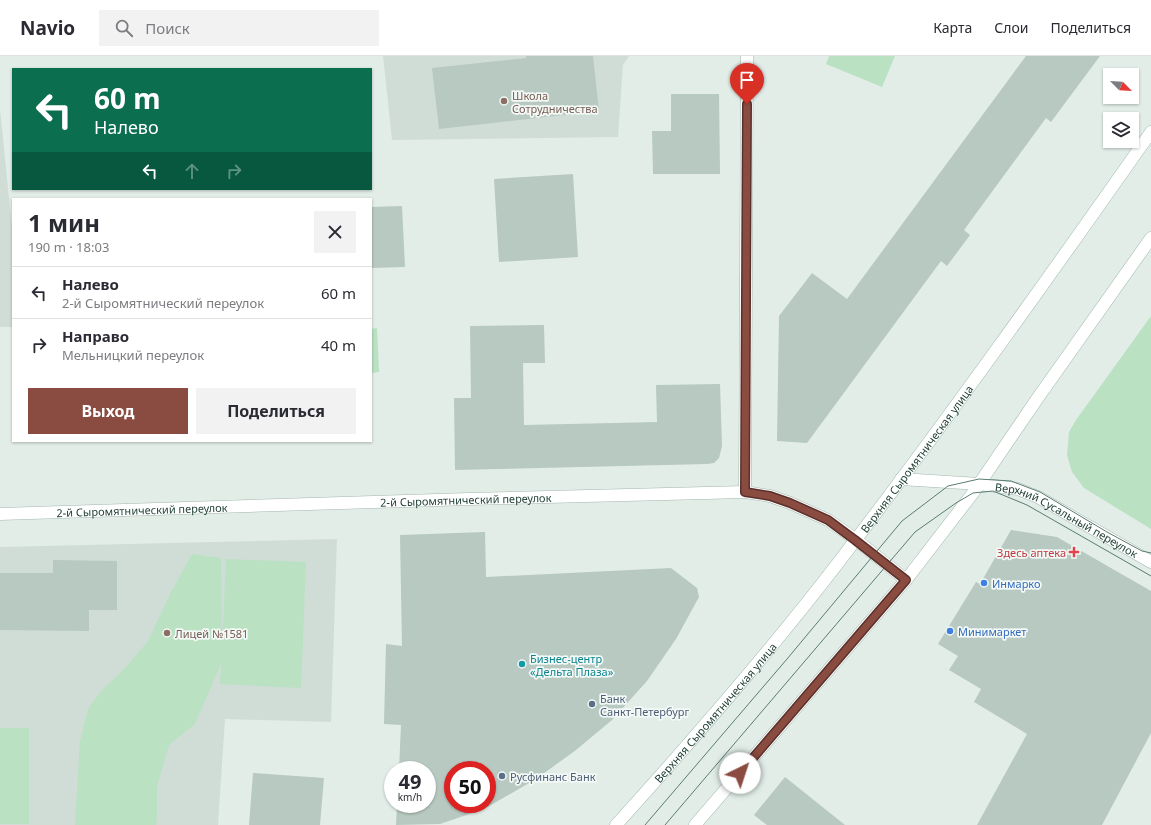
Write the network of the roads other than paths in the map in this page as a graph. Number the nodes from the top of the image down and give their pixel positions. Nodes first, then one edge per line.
1 (748, 56) edge
2 (1151, 132) edge
3 (1151, 238) edge
4 (901, 479) junction
5 (979, 484) junction
6 (745, 492) junction
7 (0, 514) edge
8 (855, 540) junction
9 (1151, 562) edge
10 (906, 580) junction
11 (616, 825) edge
12 (695, 825) edge

1 - 6 street
2 - 4 street, Верхняя Сыромятническая улица
3 - 5 street
4 - 5 street, Верхний Сусальный переулок
4 - 8 street, Верхняя Сыромятническая улица
5 - 9 street, Верхний Сусальный переулок
5 - 10 street
6 - 7 street, 2-й Сыромятнический переулок
6 - 8 street, 2-й Сыромятнический переулок
8 - 10 street, 2-й Сыромятнический переулок
8 - 11 street, Верхняя Сыромятническая улица
10 - 12 street

